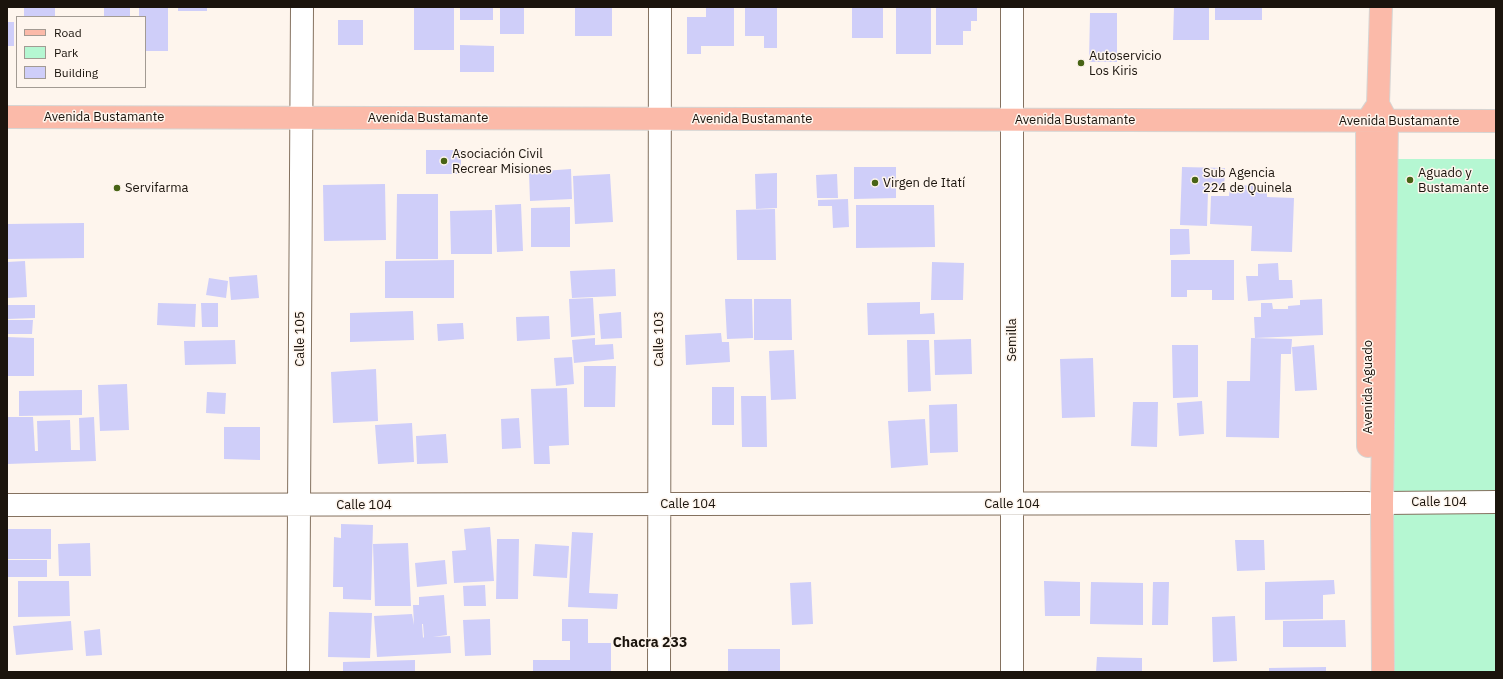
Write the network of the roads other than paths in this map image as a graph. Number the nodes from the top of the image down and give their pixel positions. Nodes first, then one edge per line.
1 (302, 7) edge
2 (660, 7) edge
3 (1012, 7) edge
4 (1381, 7) edge
5 (1377, 115) junction
6 (7, 117) edge
7 (301, 118) junction
8 (660, 119) junction
9 (1012, 120) junction
10 (1496, 121) edge
11 (1496, 502) edge
12 (1375, 503) junction
13 (659, 504) junction
14 (1012, 504) junction
15 (7, 505) edge
16 (299, 505) junction
17 (298, 672) edge
18 (659, 672) edge
19 (1012, 672) edge
20 (1368, 672) edge
21 (1383, 672) edge

1 - 7 street, Calle 105
2 - 8 street, Calle 103
3 - 9 street, Semilla
4 - 5 main road, Avenida Aguado
5 - 9 main road, Avenida Bustamante
5 - 10 main road, Avenida Bustamante
5 - 12 main road, Avenida Aguado
6 - 7 main road, Avenida Bustamante
7 - 8 main road, Avenida Bustamante
7 - 16 street, Calle 105
8 - 9 main road, Avenida Bustamante
8 - 13 street, Calle 103
9 - 14 street, Semilla
11 - 12 street, Calle 104
12 - 14 street, Calle 104
12 - 20 main road, Avenida Aguado
12 - 21 main road, Avenida Aguado
13 - 14 street, Calle 104
13 - 16 street, Calle 104
13 - 18 street, Calle 103
14 - 19 street, Semilla
15 - 16 street, Calle 104
16 - 17 street, Calle 105

